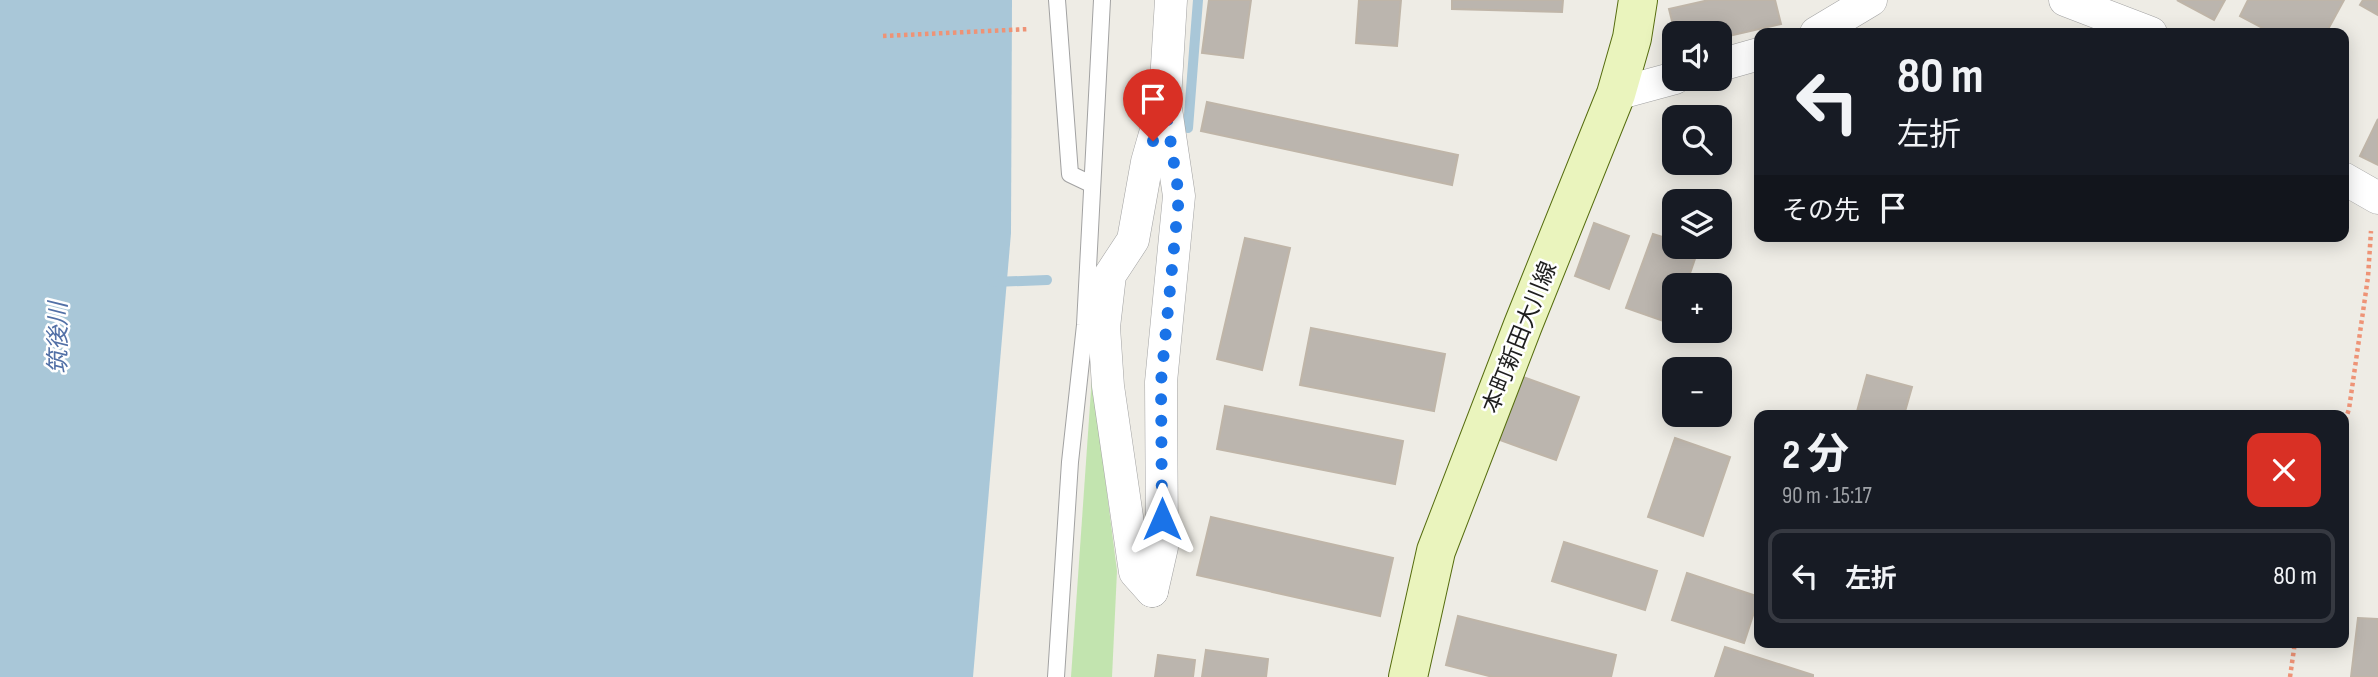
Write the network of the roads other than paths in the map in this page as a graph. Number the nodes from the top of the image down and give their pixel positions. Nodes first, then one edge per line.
1 (1058, 0) edge
2 (1102, 0) edge
3 (1171, 0) edge
4 (1638, 0) edge
5 (2065, 0) edge
6 (1862, 3) edge
7 (1824, 28) edge
8 (2138, 28) edge
9 (1754, 55) edge
10 (1732, 62) edge
11 (1662, 82) edge
12 (1616, 94) junction
13 (1164, 99) junction
14 (1091, 184) junction
15 (2349, 185) edge
16 (2374, 212) edge
17 (1094, 326) junction
18 (1056, 677) edge
19 (1408, 677) edge

1 - 14 lane
2 - 14 lane
3 - 13 street
4 - 12 main road, 本町新田大川線
5 - 8 street
6 - 7 street
9 - 10 street
11 - 12 street
12 - 19 main road, 本町新田大川線
13 - 17 street
13 - 17 street
14 - 17 lane
15 - 16 street
17 - 18 lane

